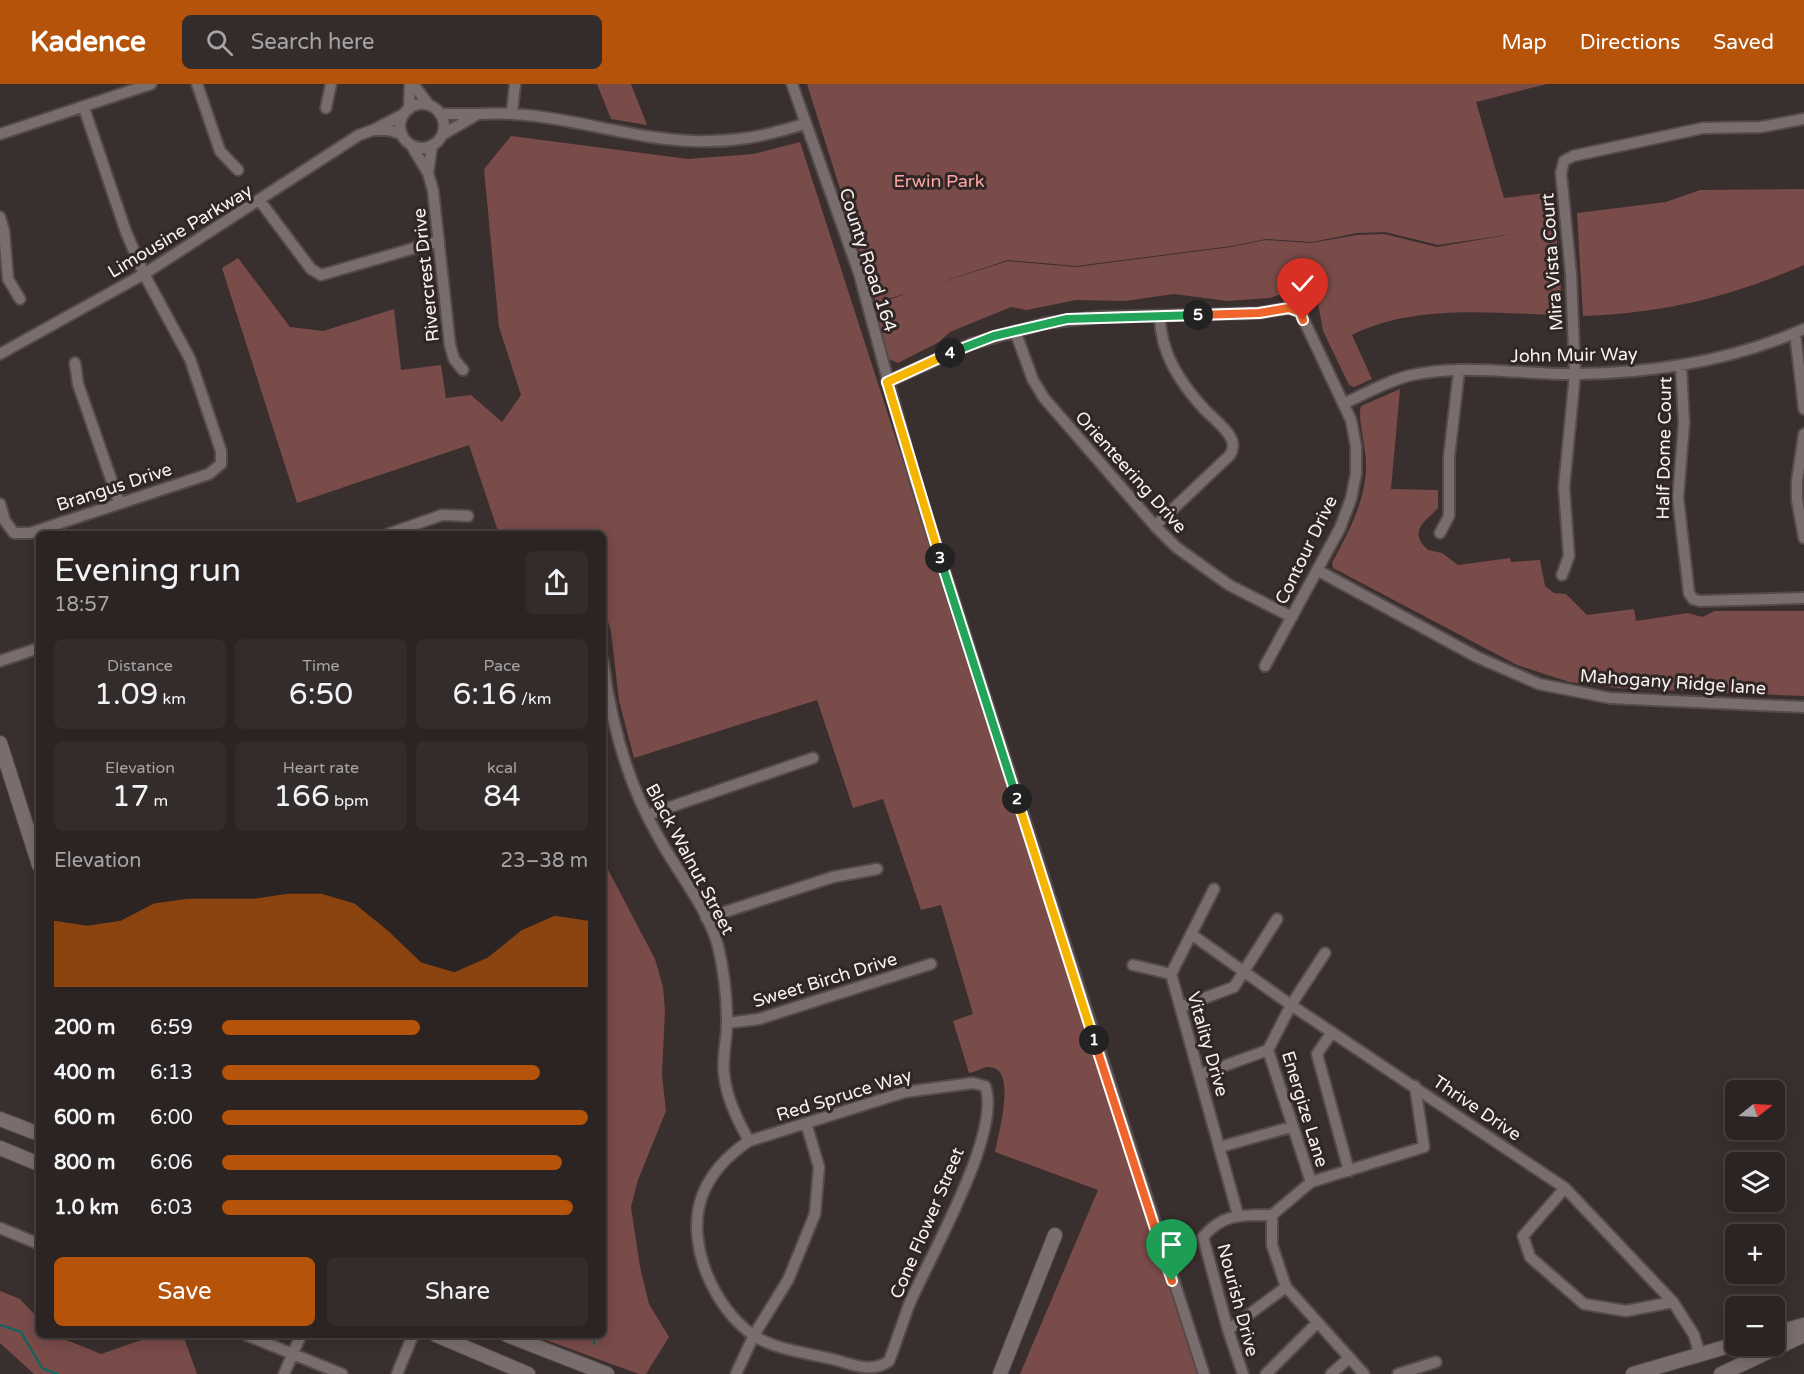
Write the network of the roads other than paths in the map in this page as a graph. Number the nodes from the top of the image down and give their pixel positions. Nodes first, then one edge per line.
1 (151, 84) edge
2 (197, 84) edge
3 (331, 84) edge
4 (411, 84) edge
5 (515, 84) edge
6 (792, 84) edge
7 (429, 105) junction
8 (84, 108) junction
9 (327, 108) dead end
10 (406, 111) junction
11 (512, 112) junction
12 (440, 114) junction
13 (478, 114) junction
14 (1804, 119) edge
15 (804, 124) junction
16 (373, 130) junction
17 (0, 134) edge
18 (402, 134) junction
19 (442, 135) junction
20 (411, 145) junction
21 (432, 145) junction
22 (238, 170) dead end
23 (428, 172) junction
24 (260, 201) junction
25 (0, 217) edge
26 (439, 241) junction
27 (144, 274) junction
28 (20, 299) dead end
29 (1160, 316) junction
30 (1015, 331) junction
31 (1799, 331) edge
32 (0, 354) edge
33 (75, 363) dead end
34 (1681, 366) junction
35 (463, 370) dead end
36 (1459, 371) junction
37 (1575, 374) junction
38 (887, 382) junction
39 (1345, 403) junction
40 (1804, 409) edge
41 (1804, 434) edge
42 (118, 502) junction
43 (0, 504) edge
44 (468, 516) dead end
45 (1155, 526) junction
46 (397, 531) edge
47 (1440, 532) dead end
48 (1804, 538) edge
49 (1317, 570) junction
50 (1562, 575) dead end
51 (1804, 598) edge
52 (1292, 617) junction
53 (36, 649) edge
54 (0, 661) edge
55 (1265, 666) dead end
56 (606, 679) edge
57 (1804, 707) edge
58 (0, 743) edge
59 (813, 758) dead end
60 (647, 815) junction
61 (36, 856) edge
62 (877, 869) dead end
63 (1214, 889) dead end
64 (706, 918) junction
65 (1277, 919) dead end
66 (1191, 934) junction
67 (1325, 953) dead end
68 (931, 964) dead end
69 (1132, 965) dead end
70 (1244, 972) junction
71 (1172, 974) junction
72 (1291, 1005) junction
73 (1180, 1006) junction
74 (727, 1023) junction
75 (1332, 1032) junction
76 (1268, 1050) junction
77 (1199, 1075) junction
78 (985, 1086) joint
79 (1415, 1086) junction
80 (0, 1119) edge
81 (806, 1123) junction
82 (1291, 1127) junction
83 (36, 1133) edge
84 (749, 1141) junction
85 (1220, 1147) junction
86 (0, 1148) edge
87 (36, 1163) edge
88 (1349, 1171) junction
89 (1311, 1182) junction
90 (1565, 1188) junction
91 (1238, 1215) junction
92 (1272, 1215) junction
93 (0, 1228) edge
94 (1055, 1235) dead end
95 (36, 1244) edge
96 (1286, 1287) junction
97 (1673, 1302) junction
98 (1317, 1323) junction
99 (1804, 1324) edge
100 (1228, 1330) junction
101 (1785, 1330) edge
102 (754, 1335) junction
103 (1804, 1335) edge
104 (253, 1338) edge
105 (300, 1338) edge
106 (412, 1338) edge
107 (443, 1338) edge
108 (515, 1338) edge
109 (1725, 1347) edge
110 (292, 1354) junction
111 (1700, 1355) junction
112 (1349, 1358) junction
113 (1436, 1362) dead end
114 (284, 1374) edge
115 (342, 1374) edge
116 (397, 1374) edge
117 (528, 1374) edge
118 (607, 1374) edge
119 (736, 1374) edge
120 (1000, 1374) edge
121 (1204, 1374) edge
122 (1244, 1374) edge
123 (1266, 1374) edge
124 (1331, 1374) edge
125 (1364, 1374) edge
126 (1398, 1374) edge
127 (1633, 1374) edge
128 (1721, 1374) edge

1 - 8 street
2 - 22 street
3 - 9 street
4 - 7 street
4 - 10 street
5 - 11 street
6 - 15 street, County Road 164
7 - 10 street
7 - 12 street
8 - 17 street
8 - 27 street
10 - 16 street, Limousine Parkway
10 - 18 street
11 - 13 street
11 - 15 street
12 - 13 street
12 - 19 street
13 - 19 street
14 - 37 street, Mira Vista Court
15 - 38 street, County Road 164
16 - 18 street
16 - 24 street, Limousine Parkway
18 - 20 street
19 - 21 street
20 - 21 street
20 - 23 street, Rivercrest Drive
21 - 23 street, Rivercrest Drive
23 - 26 street, Rivercrest Drive
24 - 26 street
24 - 27 street, Limousine Parkway
25 - 28 street
26 - 35 street, Rivercrest Drive
27 - 32 street, Limousine Parkway
27 - 42 street, Brangus Drive
29 - 30 street
29 - 39 street, Contour Drive
29 - 45 street
30 - 38 street
30 - 45 street, Orienteering Drive
31 - 34 street, John Muir Way
31 - 40 street
33 - 42 street
34 - 37 street, John Muir Way
34 - 51 street, Half Dome Court
36 - 37 street, John Muir Way
36 - 39 street, John Muir Way
36 - 47 street
37 - 50 street, Mira Vista Court
38 - 121 street, County Road 164
39 - 49 street, Contour Drive
41 - 48 street
42 - 43 street, Brangus Drive
44 - 46 street
45 - 52 street, Orienteering Drive
49 - 52 street, Contour Drive
49 - 57 street, Mahogany Ridge lane
52 - 55 street, Contour Drive
53 - 54 street
56 - 60 street, Black Walnut Street
58 - 61 street
59 - 60 street
60 - 64 street, Black Walnut Street
62 - 64 street
63 - 66 street, Vitality Drive
64 - 74 street, Black Walnut Street
65 - 70 street
66 - 70 street, Thrive Drive
66 - 71 street, Vitality Drive
67 - 72 street, Energize Lane
68 - 74 street, Sweet Birch Drive
69 - 71 street
70 - 72 street, Thrive Drive
70 - 73 street
71 - 73 street, Vitality Drive
72 - 75 street, Thrive Drive
72 - 76 street, Energize Lane
73 - 77 street, Vitality Drive
74 - 84 street, Black Walnut Street
75 - 79 street, Thrive Drive
75 - 88 street
76 - 77 street
76 - 82 street, Energize Lane
77 - 85 street, Vitality Drive
78 - 81 street, Red Spruce Way
78 - 102 street, Cone Flower Street
79 - 88 street
79 - 90 street, Thrive Drive
80 - 83 street
81 - 84 street, Red Spruce Way
81 - 102 street
82 - 85 street
82 - 89 street, Energize Lane
84 - 102 street
85 - 91 street, Vitality Drive
86 - 87 street
88 - 89 street
89 - 92 street
90 - 97 street, Thrive Drive
90 - 97 street
91 - 92 street, Nourish Drive
91 - 100 street, Nourish Drive
92 - 96 street
93 - 95 street
94 - 120 street
96 - 98 street
96 - 100 street
97 - 111 street, Thrive Drive
98 - 112 street
98 - 123 street
99 - 101 street
100 - 122 street, Nourish Drive
102 - 119 street
103 - 128 street
104 - 110 street
105 - 110 street
106 - 116 street
107 - 117 street
108 - 118 street
109 - 111 street
110 - 114 street
110 - 115 street
111 - 127 street
112 - 124 street
112 - 125 street
113 - 126 street

